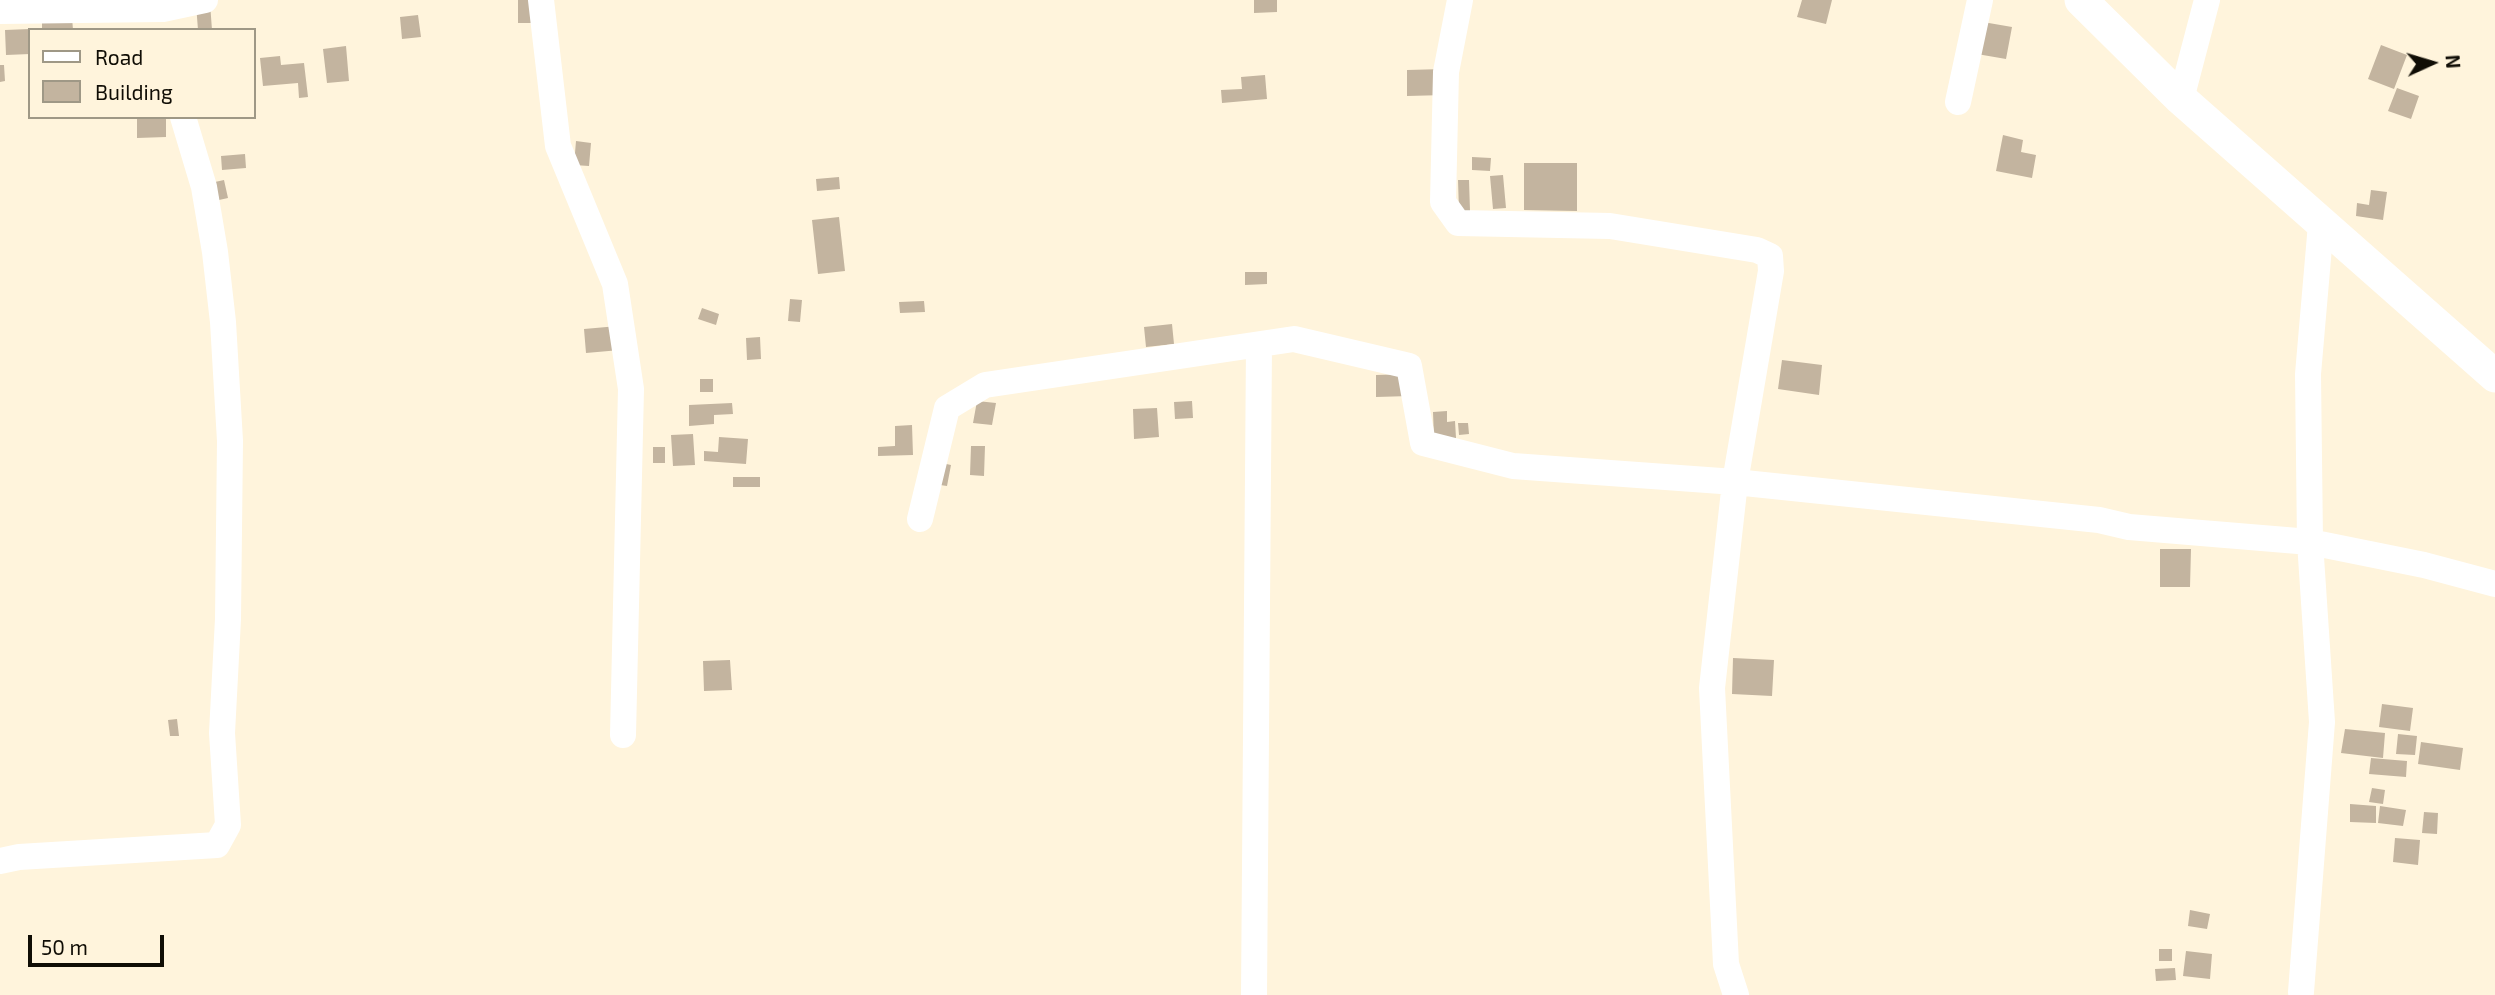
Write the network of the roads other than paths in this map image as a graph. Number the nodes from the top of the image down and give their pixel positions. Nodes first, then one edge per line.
1 (205, 0) edge
2 (541, 0) edge
3 (1460, 0) edge
4 (1980, 0) edge
5 (2081, 0) edge
6 (2207, 0) edge
7 (0, 11) edge
8 (163, 13) edge
9 (2181, 99) junction
10 (1958, 102) dead end
11 (184, 119) edge
12 (2321, 224) junction
13 (1259, 345) junction
14 (2495, 376) edge
15 (1735, 482) junction
16 (920, 519) dead end
17 (2310, 542) junction
18 (2495, 584) edge
19 (623, 735) dead end
20 (0, 861) edge
21 (2301, 992) dead end
22 (1254, 995) edge
23 (1736, 995) edge

1 - 8 street
2 - 19 street
3 - 15 street
4 - 10 street
5 - 9 main road
6 - 9 street
7 - 8 street
9 - 12 main road
11 - 20 street
12 - 14 main road
12 - 17 street
13 - 15 street
13 - 16 street
13 - 22 street
15 - 17 street
15 - 23 street
17 - 18 street
17 - 21 street

